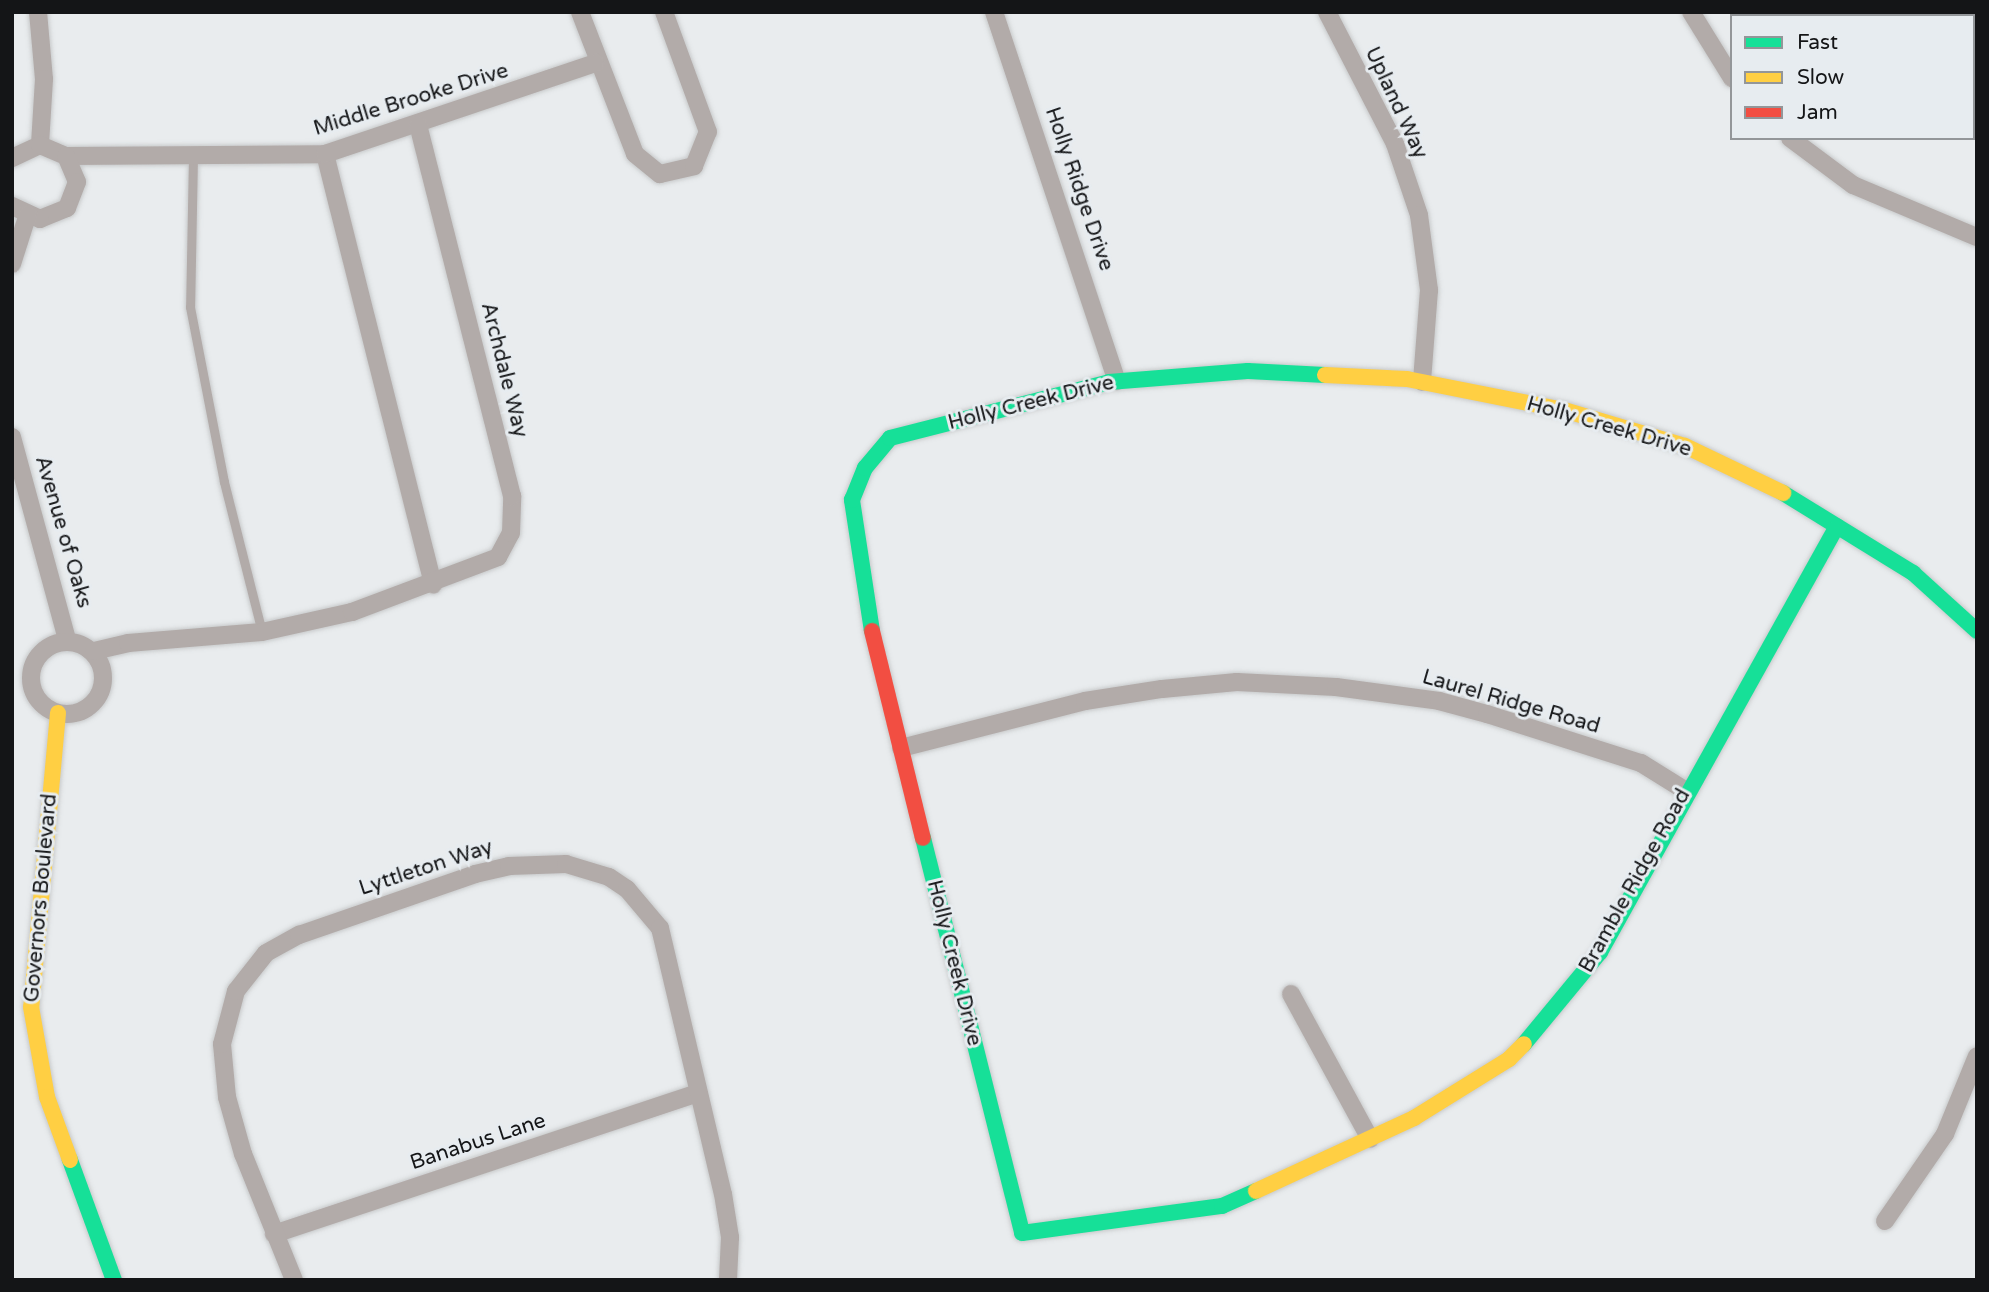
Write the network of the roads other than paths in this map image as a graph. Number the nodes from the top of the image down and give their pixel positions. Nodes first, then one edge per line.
1 (38, 12) edge
2 (580, 12) edge
3 (664, 12) edge
4 (994, 12) edge
5 (1327, 12) edge
6 (1690, 12) edge
7 (595, 63) junction
8 (1730, 75) edge
9 (418, 125) junction
10 (1793, 140) edge
11 (40, 145) junction
12 (325, 154) junction
13 (66, 156) junction
14 (193, 156) junction
15 (12, 158) edge
16 (20, 210) edge
17 (1977, 237) edge
18 (12, 264) edge
19 (1117, 381) junction
20 (1422, 382) junction
21 (12, 437) edge
22 (1837, 526) junction
23 (433, 586) junction
24 (1977, 631) edge
25 (262, 632) junction
26 (67, 640) junction
27 (94, 651) junction
28 (58, 713) junction
29 (901, 748) junction
30 (1686, 791) junction
31 (1291, 994) dead end
32 (1977, 1056) edge
33 (697, 1093) junction
34 (1370, 1139) junction
35 (1885, 1221) dead end
36 (1022, 1233) joint
37 (274, 1234) junction
38 (114, 1280) edge
39 (294, 1280) edge
40 (728, 1280) edge

1 - 11 street
2 - 7 street
3 - 7 street
4 - 19 street, Holly Ridge Drive
5 - 20 street, Upland Way
6 - 8 street
7 - 9 street, Middle Brooke Drive
9 - 12 street, Middle Brooke Drive
9 - 23 street, Archdale Way
10 - 17 street
11 - 13 street
11 - 15 street
12 - 14 street, Middle Brooke Drive
12 - 23 street
13 - 14 street, Middle Brooke Drive
13 - 16 street
14 - 25 lane
16 - 18 street
19 - 20 street, Holly Creek Drive
19 - 29 street, Holly Creek Drive
20 - 22 street, Holly Creek Drive
21 - 26 street, Avenue of Oaks
22 - 24 street, Holly Creek Drive
22 - 30 street, Bramble Ridge Road
23 - 25 street, Archdale Way
25 - 27 street, Archdale Way
26 - 27 street
26 - 28 street
27 - 28 street
28 - 38 street, Governors Boulevard
29 - 30 street, Laurel Ridge Road
29 - 36 street, Holly Creek Drive
30 - 34 street, Bramble Ridge Road
31 - 34 street
32 - 35 street
33 - 37 street, Banabus Lane
33 - 37 street, Lyttleton Way
33 - 40 street, Lyttleton Way
34 - 36 street, Bramble Ridge Road
37 - 39 street, Lyttleton Way

